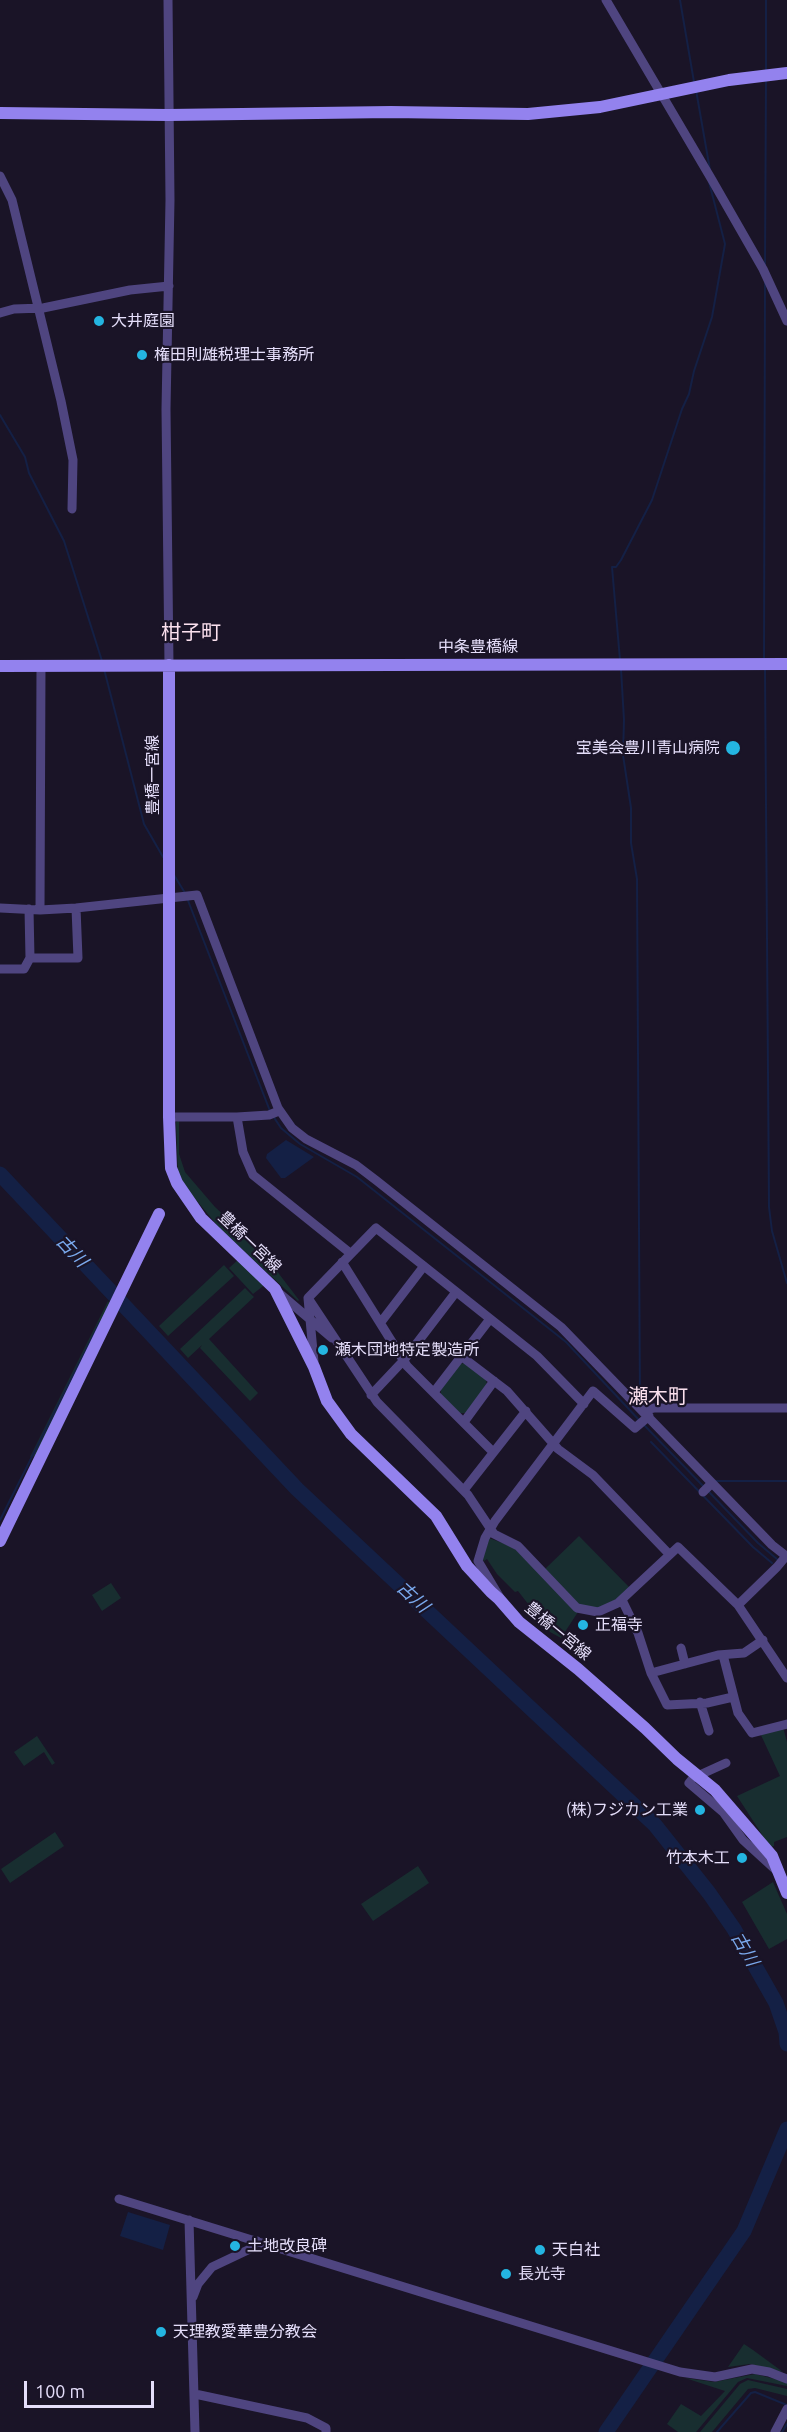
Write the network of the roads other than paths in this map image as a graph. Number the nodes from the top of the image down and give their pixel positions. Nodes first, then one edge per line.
1 (168, 0) edge
2 (606, 0) edge
3 (787, 74) edge
4 (662, 94) junction
5 (0, 113) edge
6 (168, 115) junction
7 (0, 176) edge
8 (169, 286) junction
9 (38, 308) junction
10 (0, 313) edge
11 (787, 321) edge
12 (72, 509) dead end
13 (787, 664) edge
14 (169, 665) junction
15 (0, 666) edge
16 (41, 666) junction
17 (175, 897) junction
18 (0, 908) edge
19 (76, 908) junction
20 (29, 909) junction
21 (40, 910) junction
22 (30, 958) junction
23 (0, 969) edge
24 (275, 1112) junction
25 (169, 1117) junction
26 (237, 1117) junction
27 (159, 1214) dead end
28 (350, 1253) junction
29 (342, 1262) junction
30 (424, 1266) junction
31 (275, 1289) junction
32 (456, 1292) junction
33 (308, 1298) junction
34 (490, 1319) junction
35 (310, 1320) junction
36 (381, 1322) junction
37 (338, 1342) junction
38 (461, 1356) junction
39 (404, 1360) junction
40 (314, 1367) junction
41 (494, 1381) junction
42 (434, 1392) junction
43 (371, 1395) junction
44 (584, 1404) junction
45 (787, 1408) edge
46 (526, 1411) junction
47 (643, 1414) junction
48 (464, 1422) junction
49 (554, 1443) junction
50 (493, 1452) junction
51 (464, 1490) junction
52 (490, 1529) junction
53 (0, 1541) edge
54 (669, 1554) junction
55 (499, 1599) junction
56 (622, 1600) junction
57 (738, 1605) junction
58 (763, 1640) junction
59 (681, 1648) dead end
60 (723, 1655) junction
61 (685, 1664) junction
62 (651, 1673) junction
63 (787, 1678) edge
64 (733, 1697) junction
65 (700, 1702) junction
66 (787, 1724) edge
67 (709, 1731) dead end
68 (726, 1763) dead end
69 (699, 1777) junction
70 (787, 1893) edge
71 (119, 2199) dead end
72 (189, 2220) junction
73 (257, 2241) junction
74 (191, 2302) junction
75 (787, 2379) edge
76 (195, 2394) junction
77 (787, 2409) edge
78 (195, 2432) edge
79 (326, 2432) edge
80 (775, 2432) edge

1 - 6 street
2 - 4 street
3 - 4 main road
4 - 6 main road
4 - 11 street
5 - 6 main road
6 - 8 street
7 - 9 street
8 - 9 street
8 - 14 street
9 - 10 street
9 - 12 street
13 - 14 main road, 中条豊橋線
14 - 16 main road
14 - 17 main road, 豊橋一宮線
15 - 16 main road
16 - 21 street
17 - 19 street
17 - 24 street
17 - 25 main road, 豊橋一宮線
18 - 20 street
19 - 21 street
19 - 22 street
20 - 21 street
20 - 22 street
22 - 23 street
24 - 26 street
24 - 47 street
25 - 26 street
25 - 31 main road, 豊橋一宮線
26 - 28 street
27 - 53 main road
28 - 29 street
28 - 30 street
29 - 33 street
29 - 36 street
30 - 32 street
30 - 36 street
31 - 35 street
31 - 40 main road, 豊橋一宮線
32 - 34 street
32 - 39 street
33 - 35 street
33 - 37 street
34 - 38 street
34 - 44 street
35 - 37 street
35 - 40 street
36 - 39 street
37 - 43 street
38 - 41 street
38 - 42 street
39 - 42 street
39 - 43 street
40 - 55 main road, 豊橋一宮線
41 - 46 street
41 - 48 street
42 - 48 street
43 - 51 street
44 - 47 street
44 - 49 street
45 - 47 street
46 - 49 street
46 - 50 street
47 - 57 street
48 - 50 street
49 - 52 street
49 - 54 street
50 - 51 street
51 - 52 street
52 - 55 street
52 - 56 street
54 - 56 street
54 - 57 street
55 - 69 main road, 豊橋一宮線
56 - 62 street
57 - 58 street
58 - 60 street
58 - 63 street
59 - 61 street
60 - 61 street
60 - 64 street
61 - 62 street
62 - 65 street
64 - 65 street
64 - 66 street
65 - 67 street
68 - 69 street
69 - 70 main road, 豊橋一宮線
71 - 72 street
72 - 73 street
72 - 74 street
73 - 74 street
73 - 75 street
74 - 76 street
76 - 78 street
76 - 79 street
77 - 80 street

